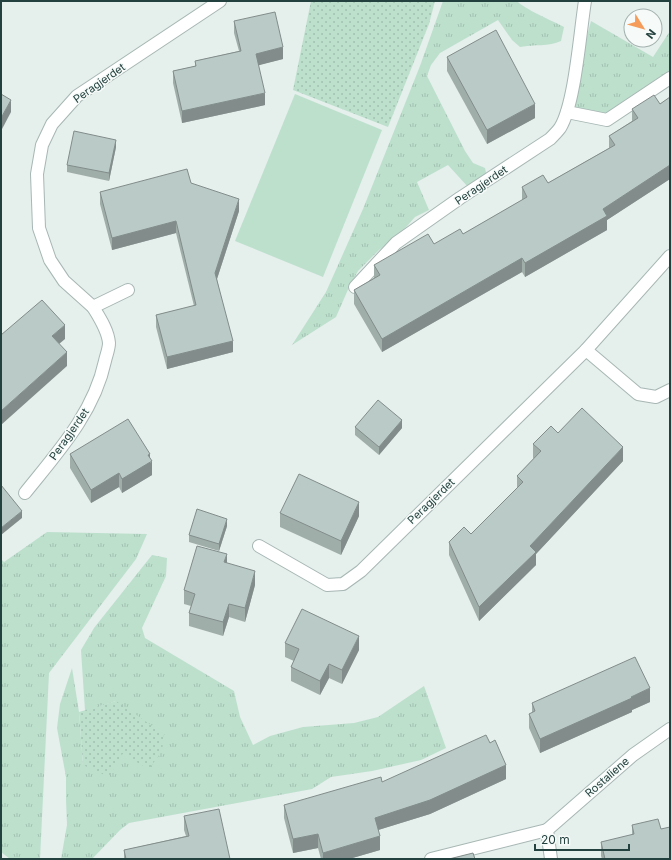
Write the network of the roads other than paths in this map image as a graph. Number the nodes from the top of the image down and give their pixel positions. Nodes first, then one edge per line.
1 (220, 1) edge
2 (585, 1) edge
3 (670, 78) edge
4 (567, 112) junction
5 (670, 256) edge
6 (355, 287) dead end
7 (128, 290) dead end
8 (93, 307) junction
9 (586, 350) junction
10 (670, 390) edge
11 (25, 493) dead end
12 (259, 546) dead end
13 (670, 729) edge
14 (547, 830) junction
15 (431, 859) edge
16 (551, 859) edge

1 - 8 street, Peragjerdet
2 - 4 street, Peragjerdet
3 - 4 street
4 - 6 street, Peragjerdet
5 - 9 street, Peragjerdet
7 - 8 street
8 - 11 street, Peragjerdet
9 - 10 street
9 - 12 street, Peragjerdet
13 - 14 street, Rostaliene
14 - 15 street, Rostaliene
14 - 16 street

